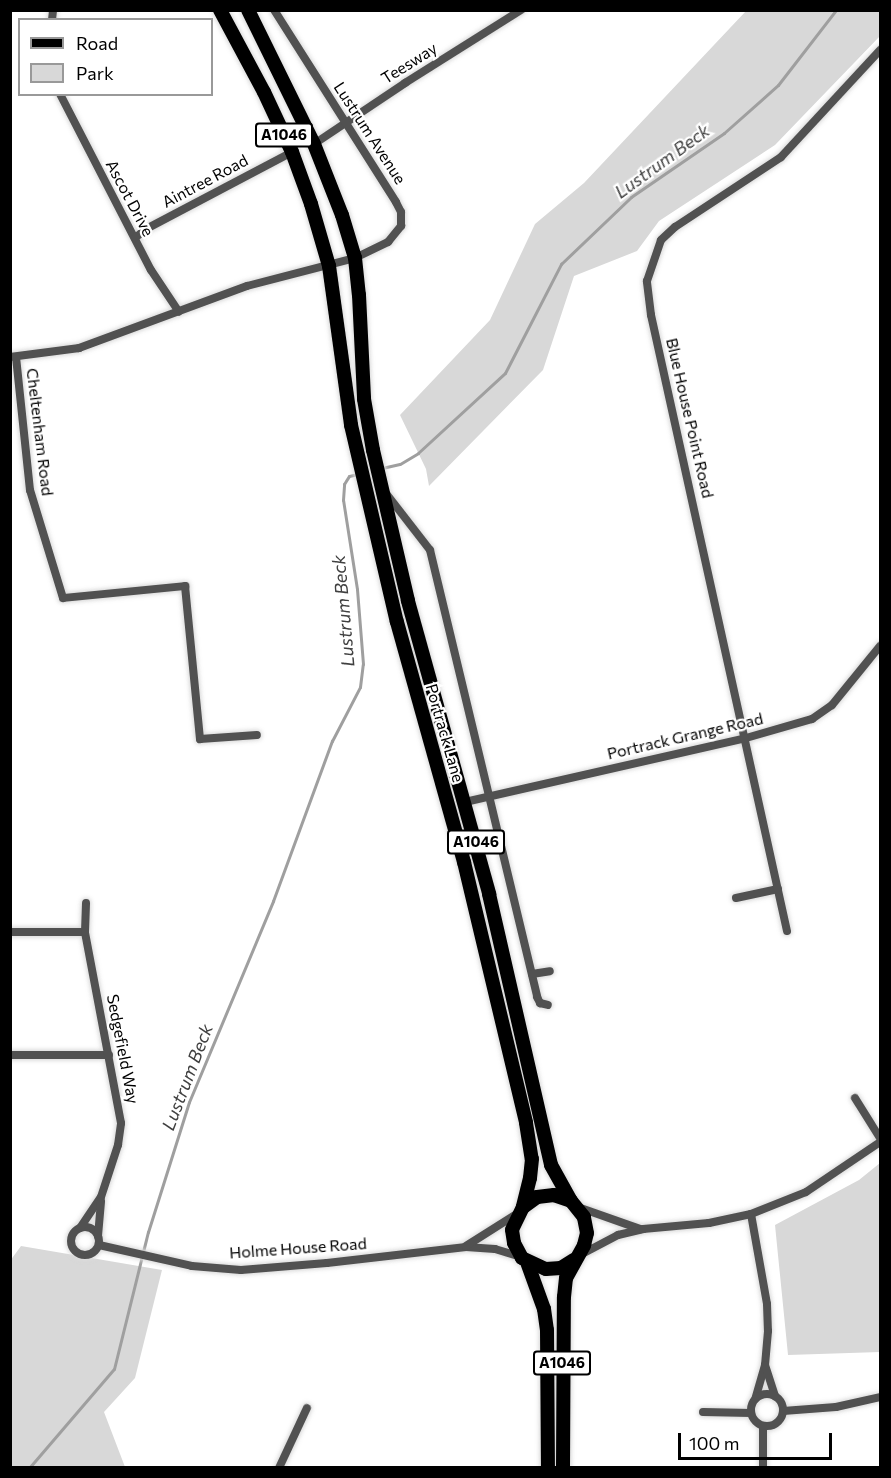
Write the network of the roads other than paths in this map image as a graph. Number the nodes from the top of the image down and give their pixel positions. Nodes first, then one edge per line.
1 (220, 10) edge
2 (248, 10) edge
3 (274, 10) edge
4 (520, 10) edge
5 (880, 50) edge
6 (61, 96) edge
7 (344, 122) junction
8 (314, 144) junction
9 (292, 152) junction
10 (135, 238) junction
11 (355, 258) junction
12 (329, 266) junction
13 (179, 312) junction
14 (13, 357) edge
15 (382, 486) junction
16 (880, 646) edge
17 (257, 735) dead end
18 (746, 738) junction
19 (490, 796) junction
20 (465, 802) junction
21 (778, 889) junction
22 (736, 898) dead end
23 (86, 903) dead end
24 (787, 931) dead end
25 (10, 932) edge
26 (86, 932) junction
27 (550, 971) dead end
28 (532, 974) junction
29 (548, 1005) dead end
30 (10, 1055) edge
31 (109, 1055) junction
32 (855, 1098) dead end
33 (880, 1140) edge
34 (101, 1197) junction
35 (573, 1204) junction
36 (520, 1210) junction
37 (751, 1214) junction
38 (80, 1228) junction
39 (643, 1230) junction
40 (99, 1240) junction
41 (466, 1247) junction
42 (577, 1258) junction
43 (525, 1260) junction
44 (765, 1365) junction
45 (775, 1396) junction
46 (880, 1397) edge
47 (755, 1399) junction
48 (307, 1408) dead end
49 (783, 1411) junction
50 (703, 1412) dead end
51 (751, 1413) junction
52 (763, 1426) junction
53 (279, 1467) edge
54 (548, 1467) edge
55 (563, 1467) edge
56 (763, 1467) edge

1 - 9 main road, A1046
2 - 8 main road, A1046
3 - 7 street, Lustrum Avenue
4 - 7 street, Teesway
5 - 18 street, Blue House Point Road
6 - 10 street, Ascot Drive
7 - 8 street, Teesway
7 - 11 street, Lustrum Avenue
8 - 11 main road, A1046
9 - 10 street, Aintree Road
9 - 12 main road, A1046
10 - 13 street, Ascot Drive
11 - 12 street, Cheltenham Road
11 - 15 main road, Portrack Lane / A1046
12 - 13 street, Cheltenham Road
12 - 36 main road, Portrack Lane / A1046
13 - 14 street, Cheltenham Road
14 - 17 street, Cheltenham Road
15 - 19 street, Portrack Lane
15 - 20 main road, Portrack Lane / A1046
16 - 18 street, Portrack Grange Road
18 - 19 street, Portrack Grange Road
18 - 21 street, Blue House Point Road
19 - 20 street, Portrack Grange Road
19 - 28 street, Portrack Lane
20 - 35 main road, Portrack Lane / A1046
21 - 22 street
21 - 24 street, Blue House Point Road
23 - 26 street, Sedgefield Way
25 - 26 street
26 - 31 street, Sedgefield Way
27 - 28 street
28 - 29 street, Portrack Lane
30 - 31 street
31 - 34 street, Sedgefield Way
32 - 33 street
33 - 37 street
34 - 38 street, Sedgefield Way
34 - 40 street
35 - 36 main road
35 - 39 street
35 - 42 main road, Portrack Lane / A1046
36 - 41 street, Holme House Road
36 - 43 main road, Portrack Lane / A1046
37 - 39 street
37 - 44 street
38 - 40 street
38 - 40 street
39 - 42 street
40 - 41 street, Holme House Road
41 - 43 street, Holme House Road
42 - 43 main road
42 - 55 main road, Portrack Lane / A1046
43 - 54 main road, Portrack Lane / A1046
44 - 45 street
44 - 47 street
45 - 47 street
45 - 49 street
46 - 49 street
47 - 51 street
48 - 53 street
49 - 52 street
50 - 51 street
51 - 52 street
52 - 56 street

